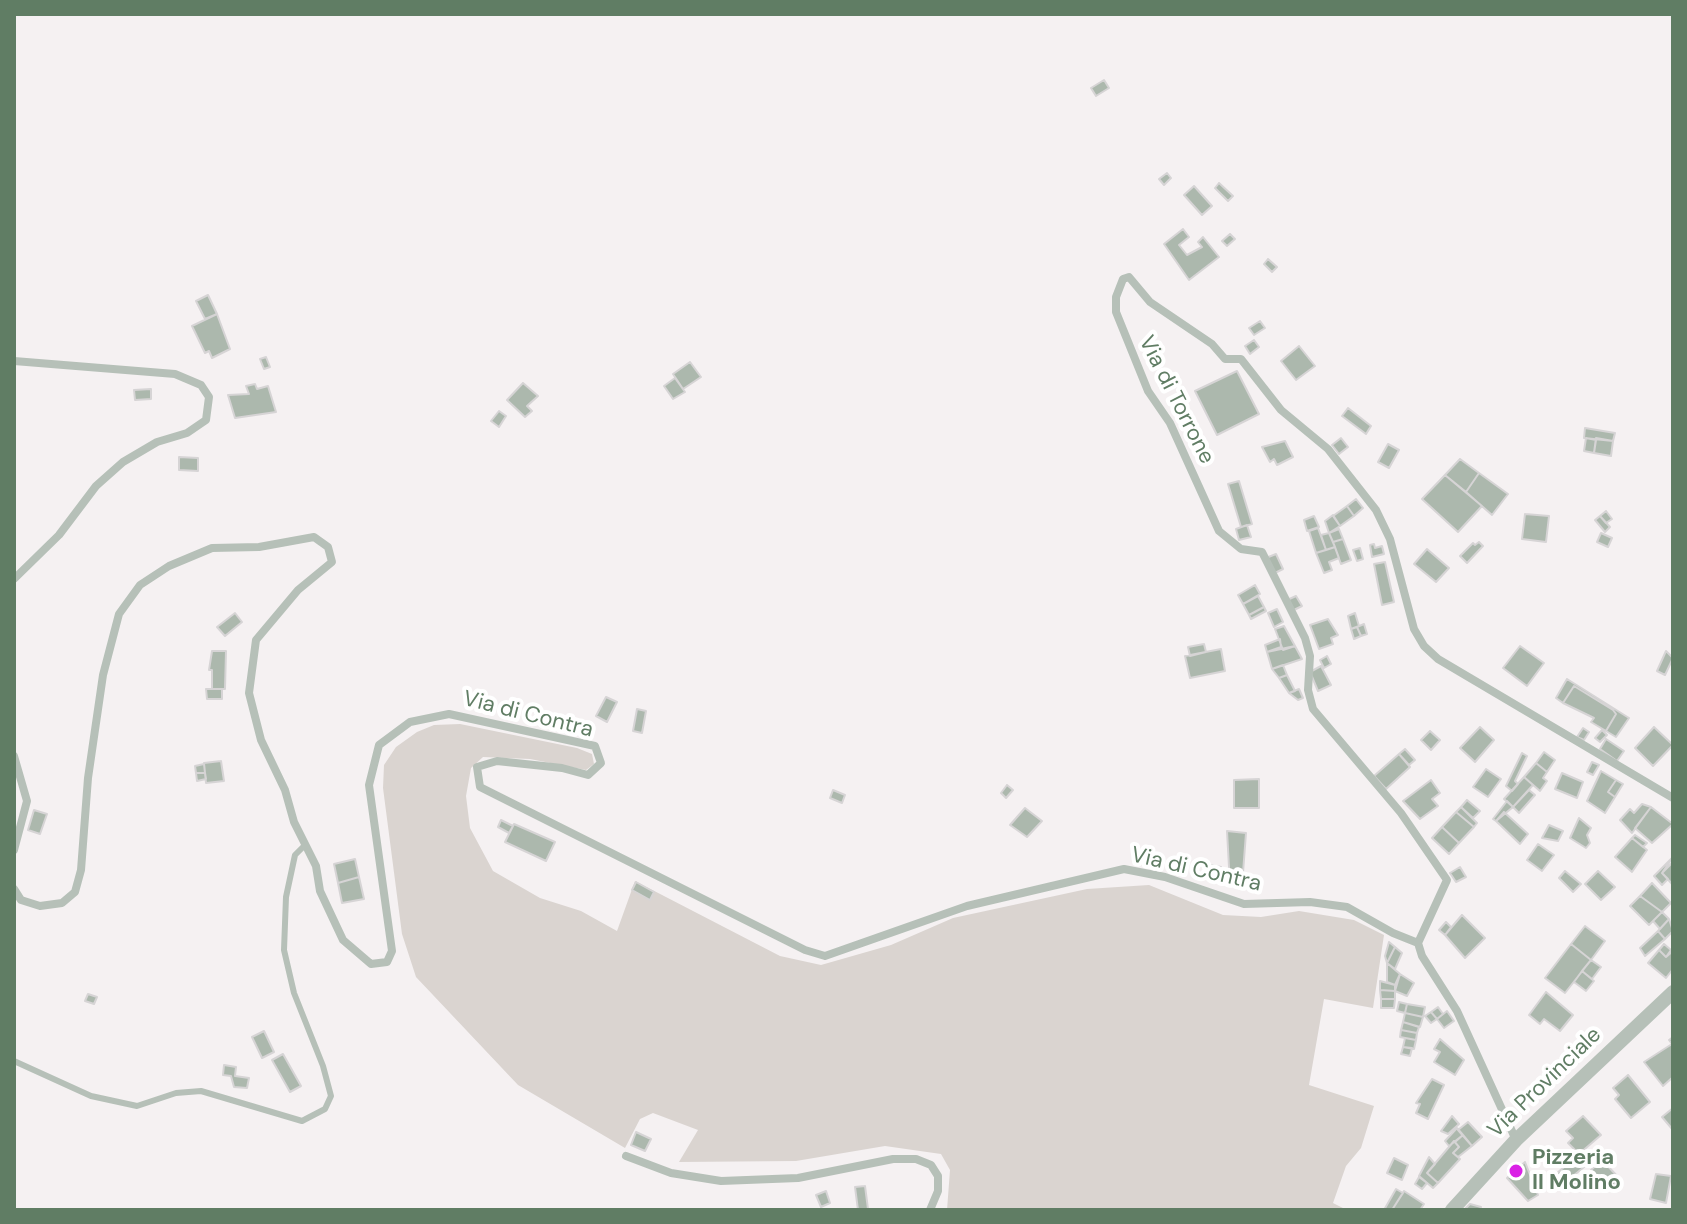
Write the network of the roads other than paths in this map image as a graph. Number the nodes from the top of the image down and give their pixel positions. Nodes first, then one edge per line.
1 (14, 361) edge
2 (14, 579) edge
3 (14, 756) edge
4 (1673, 798) edge
5 (305, 845) junction
6 (14, 850) edge
7 (14, 889) edge
8 (1418, 943) junction
9 (1673, 992) edge
10 (14, 1061) edge
11 (1516, 1140) junction
12 (626, 1156) dead end
13 (930, 1210) edge
14 (1452, 1210) edge

1 - 2 street
3 - 6 street
4 - 8 street, Via di Torrone
5 - 7 street, Via di Contra
5 - 8 street, Via di Contra
5 - 10 lane
8 - 11 street
9 - 11 street, Via Provinciale
11 - 14 street, Via Provinciale
12 - 13 street

